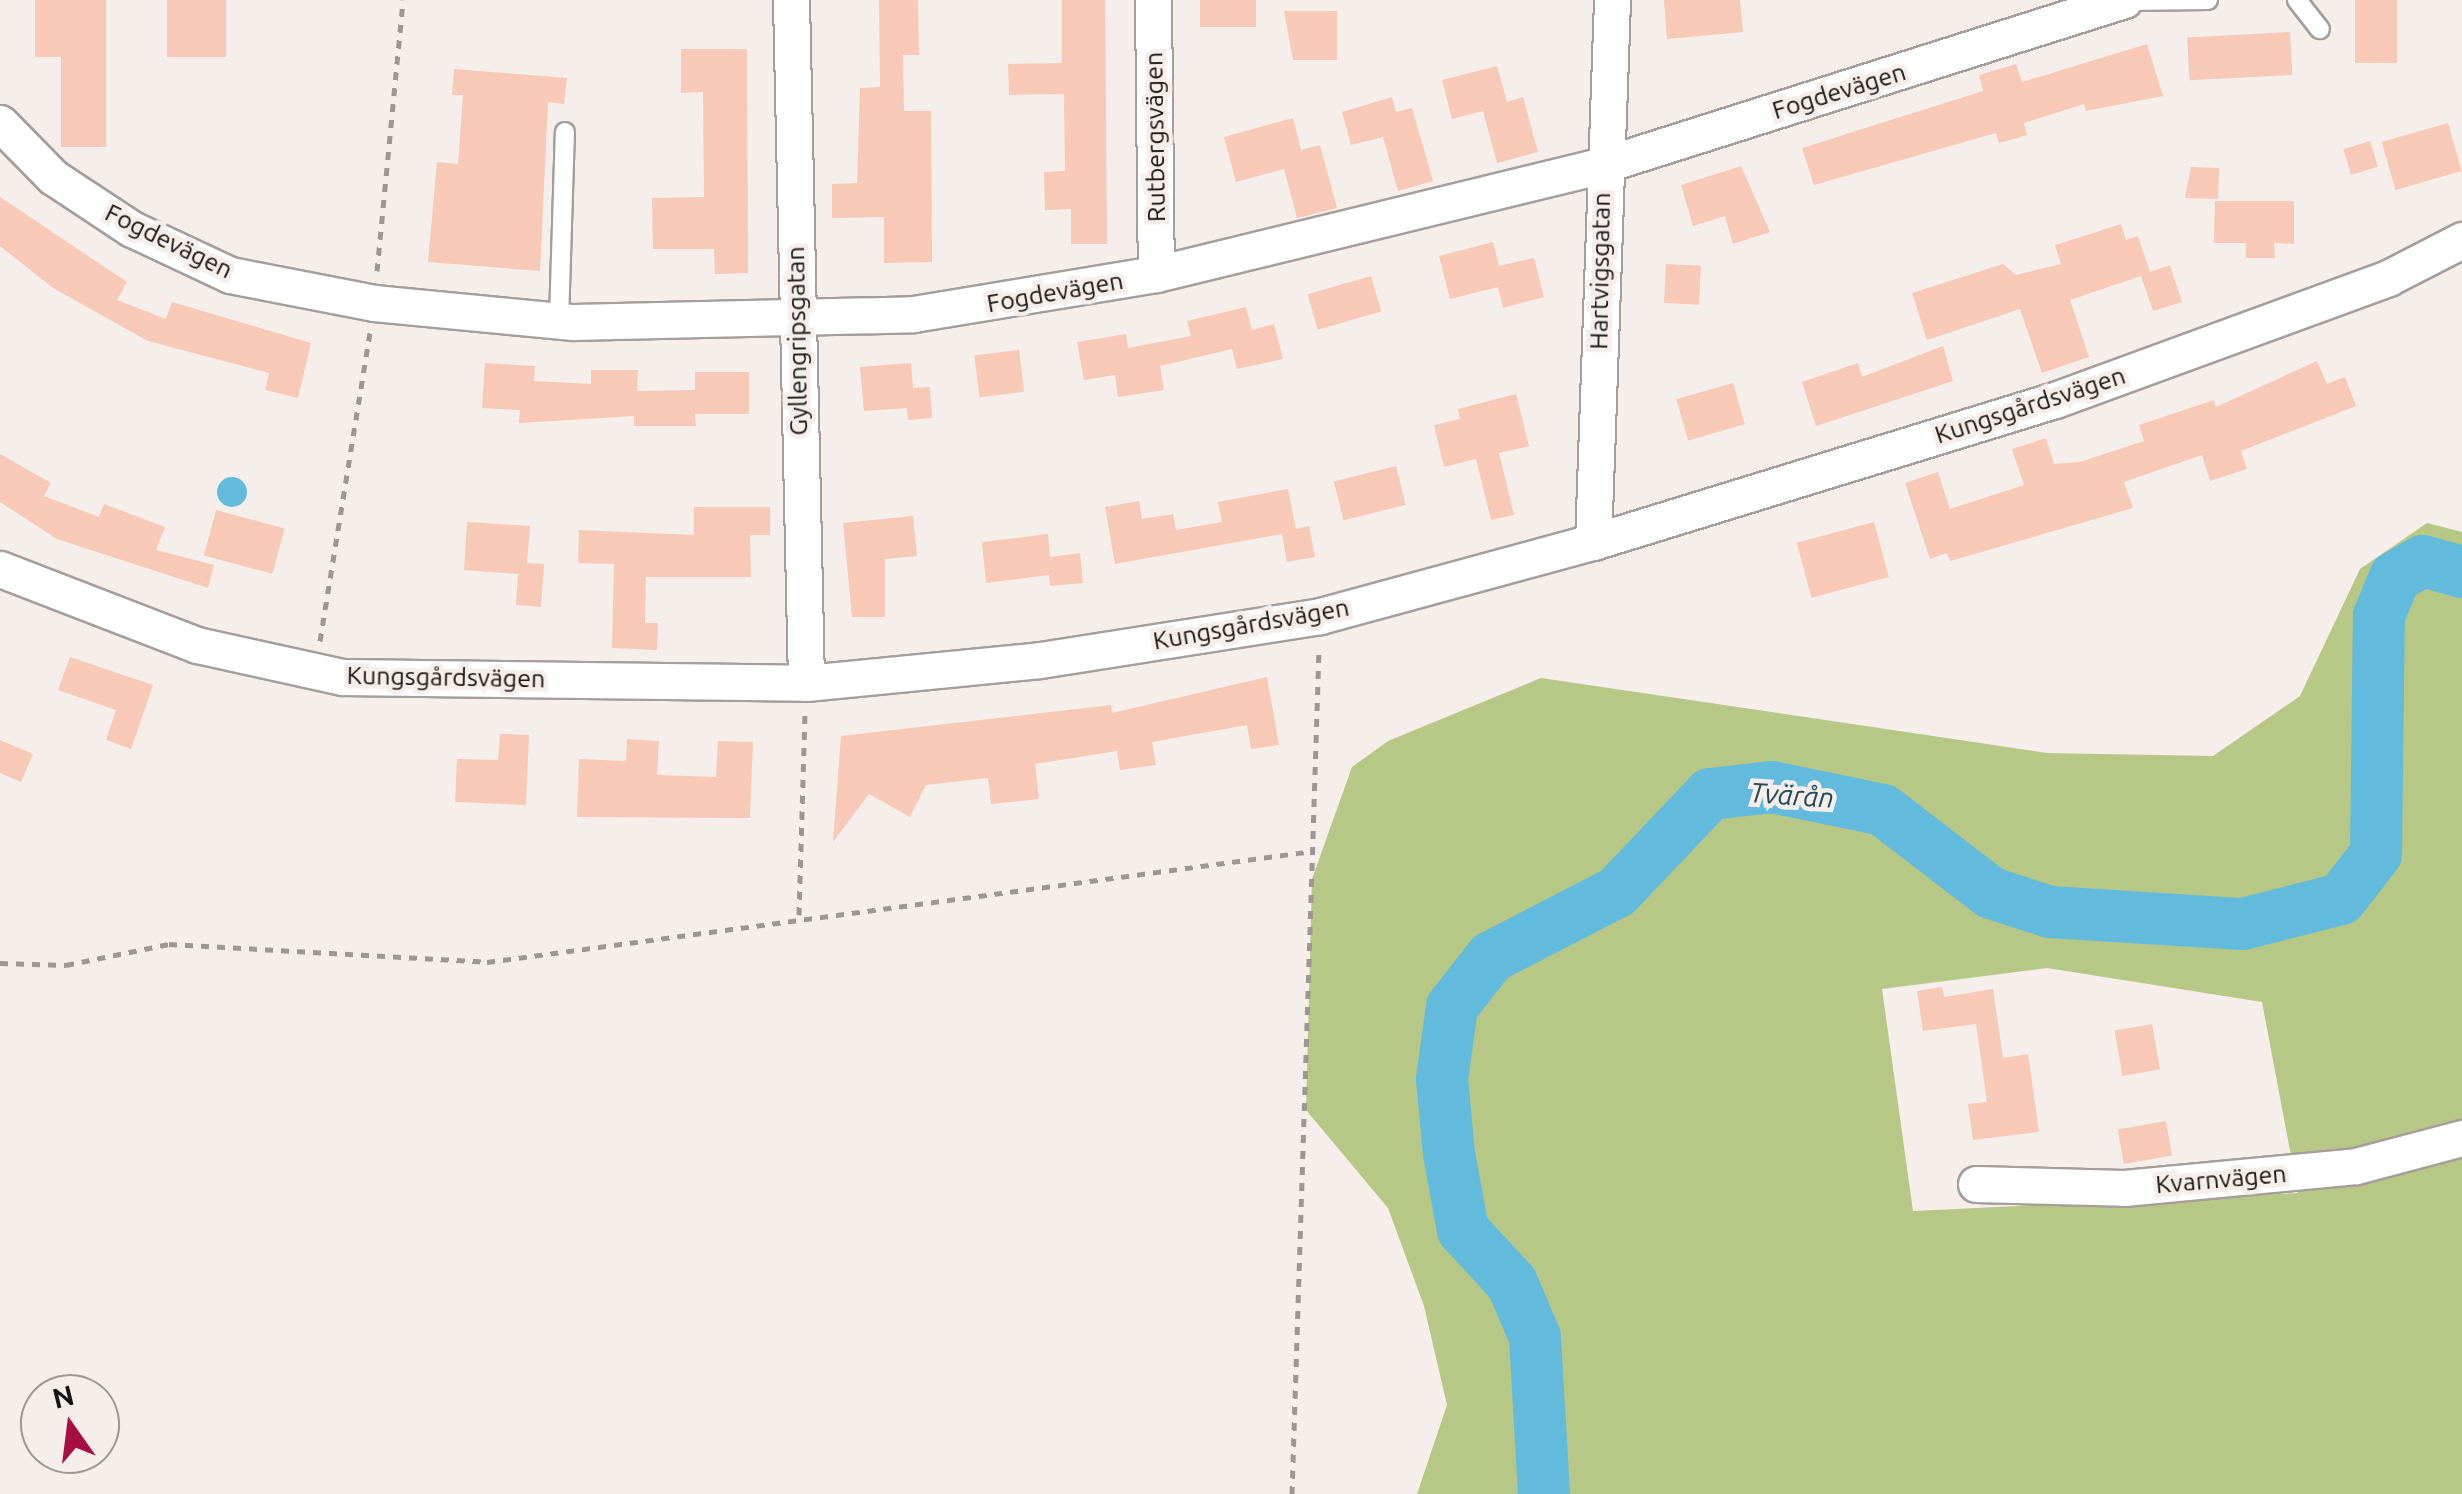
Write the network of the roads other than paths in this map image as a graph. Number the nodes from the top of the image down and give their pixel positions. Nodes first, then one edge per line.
1 (790, 0) edge
2 (1153, 0) edge
3 (1612, 0) edge
4 (2208, 0) edge
5 (2297, 0) edge
6 (2124, 1) edge
7 (2320, 30) dead end
8 (0, 123) edge
9 (565, 132) dead end
10 (1603, 165) junction
11 (2462, 240) edge
12 (1156, 274) junction
13 (559, 320) junction
14 (796, 320) junction
15 (1594, 542) junction
16 (0, 570) edge
17 (806, 683) junction
18 (2462, 1138) edge
19 (1976, 1184) dead end

1 - 14 street, Gyllengripsgatan
2 - 12 street, Rutbergsvägen
3 - 10 street, Hartvigsgatan
4 - 6 lane
5 - 7 lane
6 - 10 street, Fogdevägen
8 - 13 street, Fogdevägen
9 - 13 lane
10 - 12 street, Fogdevägen
10 - 15 street, Hartvigsgatan
11 - 15 street, Kungsgårdsvägen
12 - 14 street, Fogdevägen
13 - 14 street, Fogdevägen
14 - 17 street, Gyllengripsgatan
15 - 17 street, Kungsgårdsvägen
16 - 17 street, Kungsgårdsvägen
18 - 19 street, Kvarnvägen

